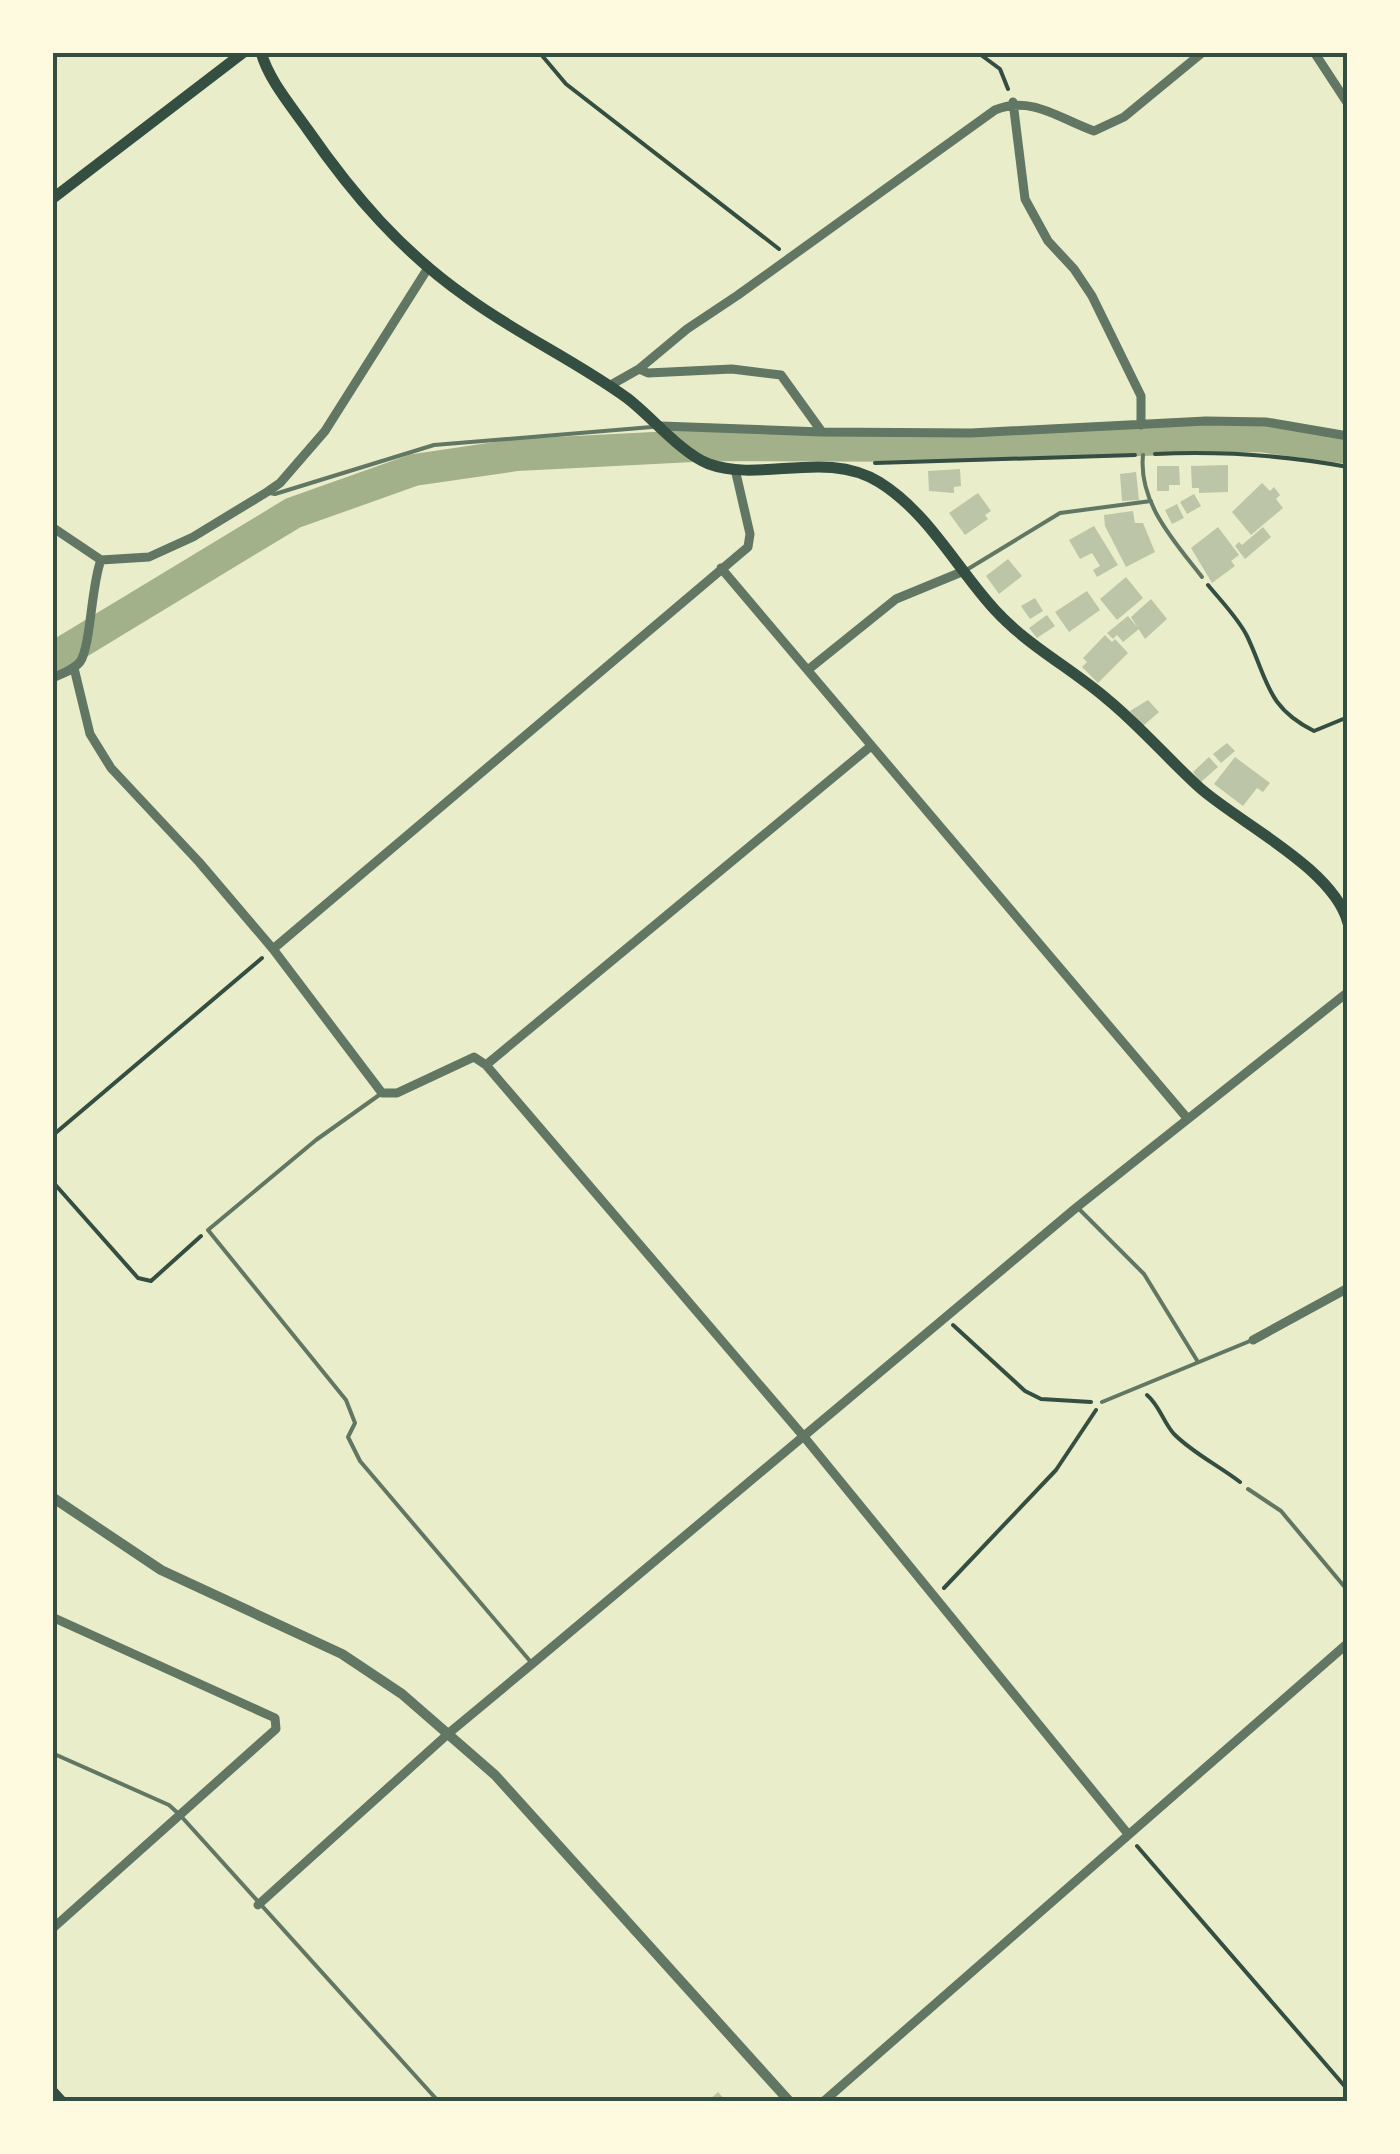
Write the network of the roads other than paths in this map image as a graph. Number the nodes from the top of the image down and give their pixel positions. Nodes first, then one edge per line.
1 (244, 52) edge
2 (261, 52) edge
3 (1203, 52) edge
4 (1314, 52) edge
5 (1013, 102) junction
6 (1348, 104) edge
7 (52, 199) edge
8 (428, 268) junction
9 (639, 369) junction
10 (609, 386) junction
11 (1142, 425) junction
12 (664, 428) junction
13 (822, 432) junction
14 (1348, 436) edge
15 (1143, 454) road end
16 (735, 469) junction
17 (267, 492) junction
18 (1151, 501) junction
19 (52, 527) edge
20 (101, 560) junction
21 (720, 568) junction
22 (964, 571) junction
23 (1202, 577) road end
24 (74, 668) junction
25 (809, 670) junction
26 (52, 678) edge
27 (871, 746) junction
28 (1345, 904) edge
29 (1348, 923) edge
30 (273, 949) junction
31 (1348, 992) edge
32 (486, 1065) junction
33 (382, 1093) junction
34 (1188, 1118) junction
35 (1078, 1207) junction
36 (1348, 1288) edge
37 (1253, 1340) joint
38 (1198, 1362) junction
39 (1102, 1402) road end
40 (805, 1438) junction
41 (1248, 1489) road end
42 (52, 1497) edge
43 (1348, 1591) edge
44 (52, 1617) edge
45 (1348, 1643) edge
46 (532, 1664) junction
47 (449, 1733) junction
48 (52, 1753) edge
49 (180, 1815) junction
50 (1128, 1834) junction
51 (258, 1904) junction
52 (52, 1929) edge
53 (52, 2091) edge
54 (62, 2102) edge
55 (439, 2102) edge
56 (790, 2102) edge
57 (823, 2102) edge

1 - 7 main road
2 - 8 main road
3 - 5 street
4 - 6 street
5 - 9 street
5 - 11 street
8 - 10 main road
8 - 17 street
9 - 10 street
9 - 13 street
10 - 12 main road
11 - 13 street
11 - 14 street
12 - 13 street
12 - 16 main road
12 - 17 lane
15 - 18 lane
16 - 21 street
16 - 22 main road
17 - 20 street
18 - 22 lane
18 - 23 lane
19 - 20 street
20 - 24 street
21 - 25 street
21 - 30 street
22 - 25 street
22 - 28 main road
24 - 26 street
24 - 30 street
25 - 27 street
27 - 32 street
27 - 34 street
28 - 29 main road
30 - 33 street
31 - 34 street
32 - 33 street
32 - 40 street
33 - 46 lane
34 - 35 street
35 - 38 lane
35 - 40 street
36 - 37 street
37 - 38 lane
38 - 39 lane
40 - 46 street
40 - 50 street
41 - 43 lane
42 - 47 street
44 - 49 street
45 - 50 street
46 - 47 street
47 - 51 street
47 - 56 street
48 - 49 lane
49 - 51 lane
49 - 52 street
50 - 57 street
51 - 55 lane
53 - 54 main road

